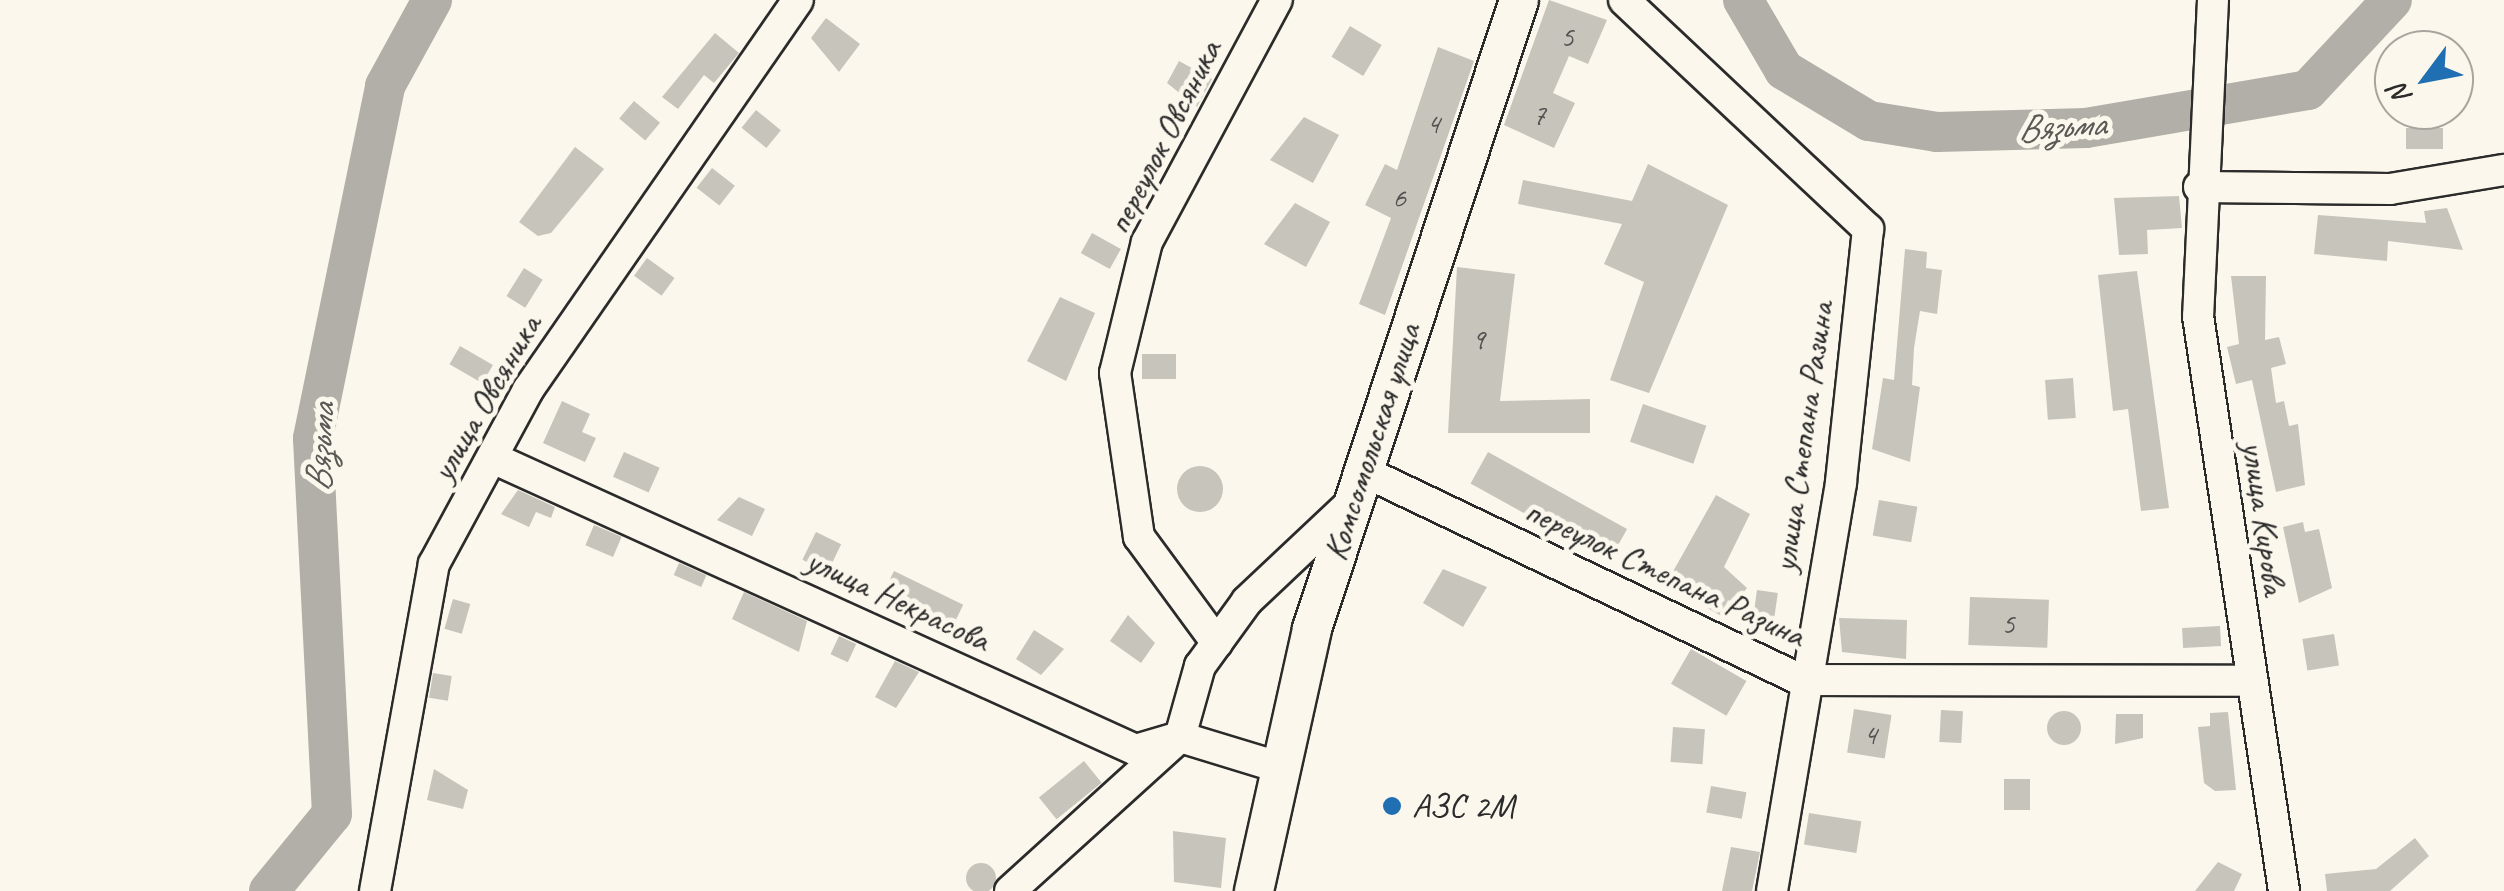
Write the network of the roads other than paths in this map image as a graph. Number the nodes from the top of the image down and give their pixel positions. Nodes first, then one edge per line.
1 (798, 0) edge
2 (1277, 0) edge
3 (1520, 0) edge
4 (1624, 0) edge
5 (2213, 0) edge
6 (2504, 170) edge
7 (2199, 187) junction
8 (495, 459) junction
9 (1359, 486) junction
10 (1216, 643) junction
11 (1802, 680) junction
12 (2249, 681) junction
13 (1180, 736) junction
14 (1276, 766) junction
15 (374, 891) edge
16 (1010, 891) edge
17 (1254, 891) edge
18 (1772, 891) edge
19 (2284, 891) edge

1 - 8 street, улица Овсяника
2 - 10 street, переулок Овсяника
3 - 9 main road, Комсомольская улица
4 - 11 street, улица Степана Разина
5 - 7 street, улица Кирова
6 - 7 street
7 - 12 street, улица Кирова
8 - 13 street, улица Некрасова
8 - 15 street, улица Овсяника
9 - 10 street
9 - 11 street, переулок Степана Разина
9 - 14 main road, Комсомольская улица
10 - 13 street
11 - 12 street, переулок Степана Разина
11 - 18 street, улица Степана Разина
12 - 19 street, улица Кирова
13 - 14 street
13 - 16 street
14 - 17 main road, Комсомольская улица

